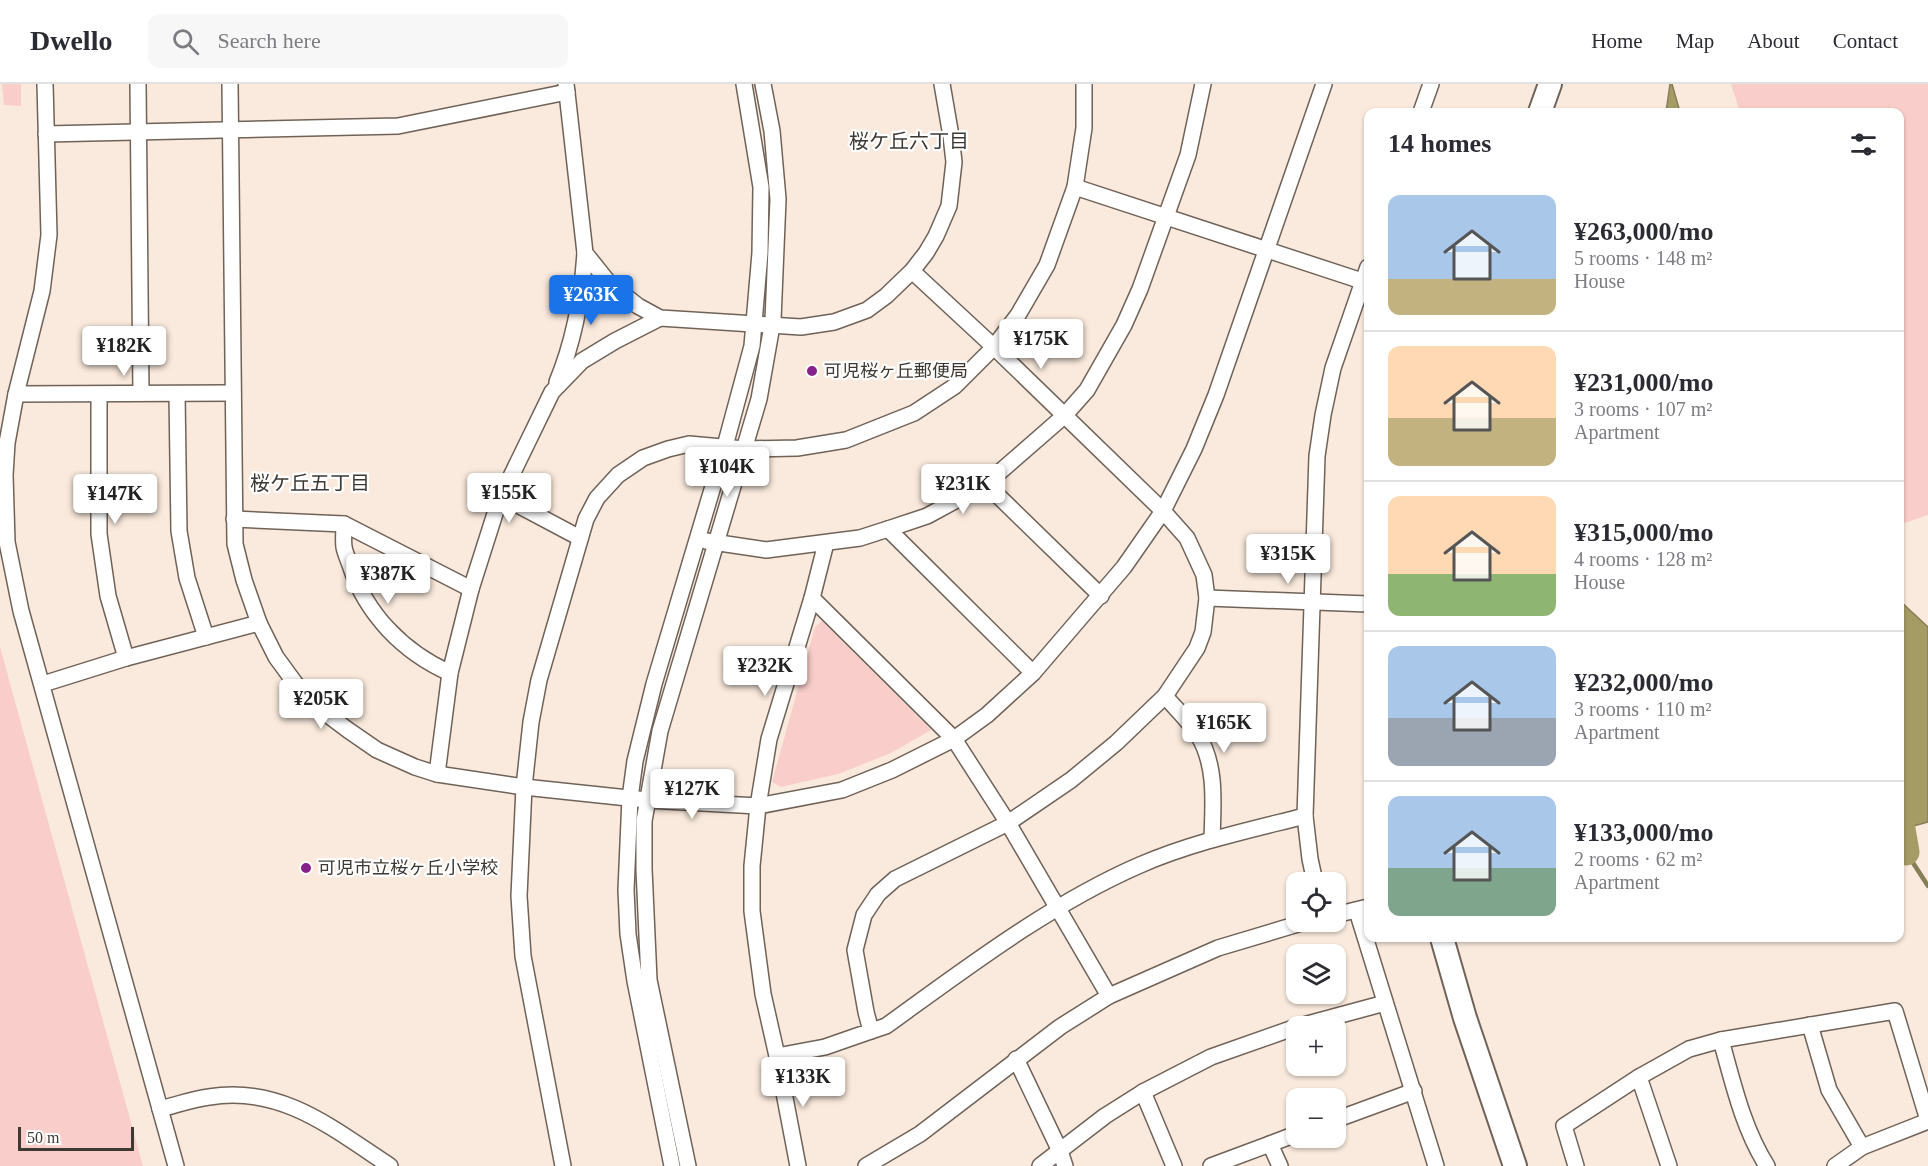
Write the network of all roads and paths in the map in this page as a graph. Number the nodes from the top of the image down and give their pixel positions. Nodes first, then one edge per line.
1 (45, 84) edge
2 (138, 84) edge
3 (230, 84) edge
4 (744, 84) edge
5 (763, 84) edge
6 (942, 84) edge
7 (1084, 84) edge
8 (1203, 84) edge
9 (1324, 84) edge
10 (1431, 84) edge
11 (1550, 84) edge
12 (567, 88) edge
13 (1422, 108) edge
14 (1541, 108) edge
15 (232, 131) junction
16 (137, 133) junction
17 (46, 134) junction
18 (1075, 187) junction
19 (1165, 216) junction
20 (1266, 250) junction
21 (585, 253) junction
22 (912, 271) junction
23 (1364, 276) edge
24 (1364, 283) edge
25 (660, 318) junction
26 (753, 323) junction
27 (772, 326) junction
28 (994, 347) junction
29 (554, 390) junction
30 (141, 393) junction
31 (233, 393) junction
32 (16, 394) junction
33 (99, 394) junction
34 (177, 394) junction
35 (1064, 416) junction
36 (725, 446) junction
37 (744, 449) junction
38 (986, 484) junction
39 (501, 496) junction
40 (1163, 511) junction
41 (234, 519) junction
42 (344, 524) junction
43 (888, 529) junction
44 (580, 538) junction
45 (698, 540) junction
46 (716, 543) junction
47 (826, 543) junction
48 (471, 589) junction
49 (1101, 596) junction
50 (812, 598) junction
51 (1207, 598) junction
52 (1312, 603) junction
53 (1364, 604) edge
54 (259, 623) junction
55 (206, 637) junction
56 (126, 658) junction
57 (450, 673) junction
58 (1033, 674) junction
59 (43, 684) junction
60 (1165, 696) junction
61 (954, 739) junction
62 (437, 774) junction
63 (524, 787) junction
64 (630, 798) junction
65 (647, 800) junction
66 (758, 806) junction
67 (1305, 816) junction
68 (1008, 823) junction
69 (1212, 839) junction
70 (1313, 872) edge
71 (1057, 908) junction
72 (1362, 909) edge
73 (1346, 913) edge
74 (1286, 928) edge
75 (1370, 942) edge
76 (1443, 942) edge
77 (1109, 996) junction
78 (1385, 1003) junction
79 (1338, 1016) edge
80 (1810, 1025) junction
81 (871, 1031) junction
82 (1286, 1031) edge
83 (1721, 1040) junction
84 (777, 1056) junction
85 (1016, 1059) junction
86 (1640, 1077) junction
87 (1414, 1091) junction
88 (1143, 1092) junction
89 (160, 1109) junction
90 (1346, 1116) edge
91 (1928, 1121) edge
92 (1286, 1138) edge
93 (1270, 1144) junction
94 (1863, 1147) junction
95 (1060, 1151) junction
96 (176, 1166) edge
97 (390, 1166) edge
98 (563, 1166) edge
99 (672, 1166) edge
100 (688, 1166) edge
101 (798, 1166) edge
102 (866, 1166) edge
103 (1040, 1166) edge
104 (1065, 1166) edge
105 (1174, 1166) edge
106 (1211, 1166) edge
107 (1280, 1166) edge
108 (1436, 1166) edge
109 (1515, 1166) edge
110 (1576, 1166) edge
111 (1669, 1166) edge
112 (1767, 1166) edge
113 (1835, 1166) edge

1 - 17 street
2 - 16 street
3 - 15 street
4 - 26 street
5 - 27 street
6 - 22 street
7 - 18 street
8 - 19 street
9 - 20 street
10 - 13 street
11 - 14 street
12 - 15 street
12 - 21 street
15 - 16 street
15 - 31 street
16 - 17 street
16 - 30 street
17 - 32 street
18 - 19 street
18 - 28 street
19 - 20 street
19 - 35 street
20 - 23 street
20 - 40 street
21 - 25 street
21 - 29 street
22 - 27 street
22 - 28 street
24 - 52 street
25 - 26 street
25 - 29 street
26 - 27 street
26 - 36 street
27 - 37 street
28 - 35 street
28 - 37 street
29 - 39 street
30 - 33 street
30 - 34 street
31 - 34 street
31 - 41 street
32 - 33 street
32 - 59 street
33 - 56 street
34 - 55 street
35 - 38 street
35 - 40 street
36 - 37 street
36 - 44 street
36 - 45 street
37 - 46 street
38 - 43 street
38 - 49 street
39 - 44 street
39 - 48 street
40 - 49 street
40 - 51 street
41 - 42 street
41 - 54 street
42 - 48 street
42 - 57 street
43 - 47 street
43 - 58 street
44 - 63 street
45 - 46 street
45 - 64 street
46 - 47 street
46 - 65 street
47 - 50 street
48 - 57 street
49 - 58 street
50 - 61 street
50 - 66 street
51 - 52 street
51 - 60 street
52 - 53 street
52 - 67 street
54 - 55 street
54 - 62 street
55 - 56 street
56 - 59 street
57 - 62 street
58 - 61 street
59 - 89 street
60 - 68 street
60 - 69 street
61 - 66 street
61 - 68 street
62 - 63 street
63 - 64 street
63 - 98 street
64 - 65 street
64 - 99 street
65 - 66 street
65 - 100 street
66 - 84 street
67 - 69 street
67 - 70 street
68 - 71 street
68 - 81 street
69 - 71 street
71 - 77 street
71 - 81 street
72 - 73 street
74 - 77 street
75 - 78 street
76 - 109 street
77 - 85 street
78 - 79 street
78 - 87 street
80 - 83 street
80 - 91 street
80 - 94 street
81 - 84 street
82 - 88 street
83 - 86 street
83 - 112 street
84 - 101 street
85 - 95 street
85 - 102 street
86 - 110 street
86 - 111 street
87 - 90 street
87 - 108 street
88 - 95 street
88 - 105 street
89 - 96 street
89 - 97 street
91 - 94 street
92 - 93 street
93 - 106 street
93 - 107 street
94 - 113 street
95 - 103 street
95 - 104 street

